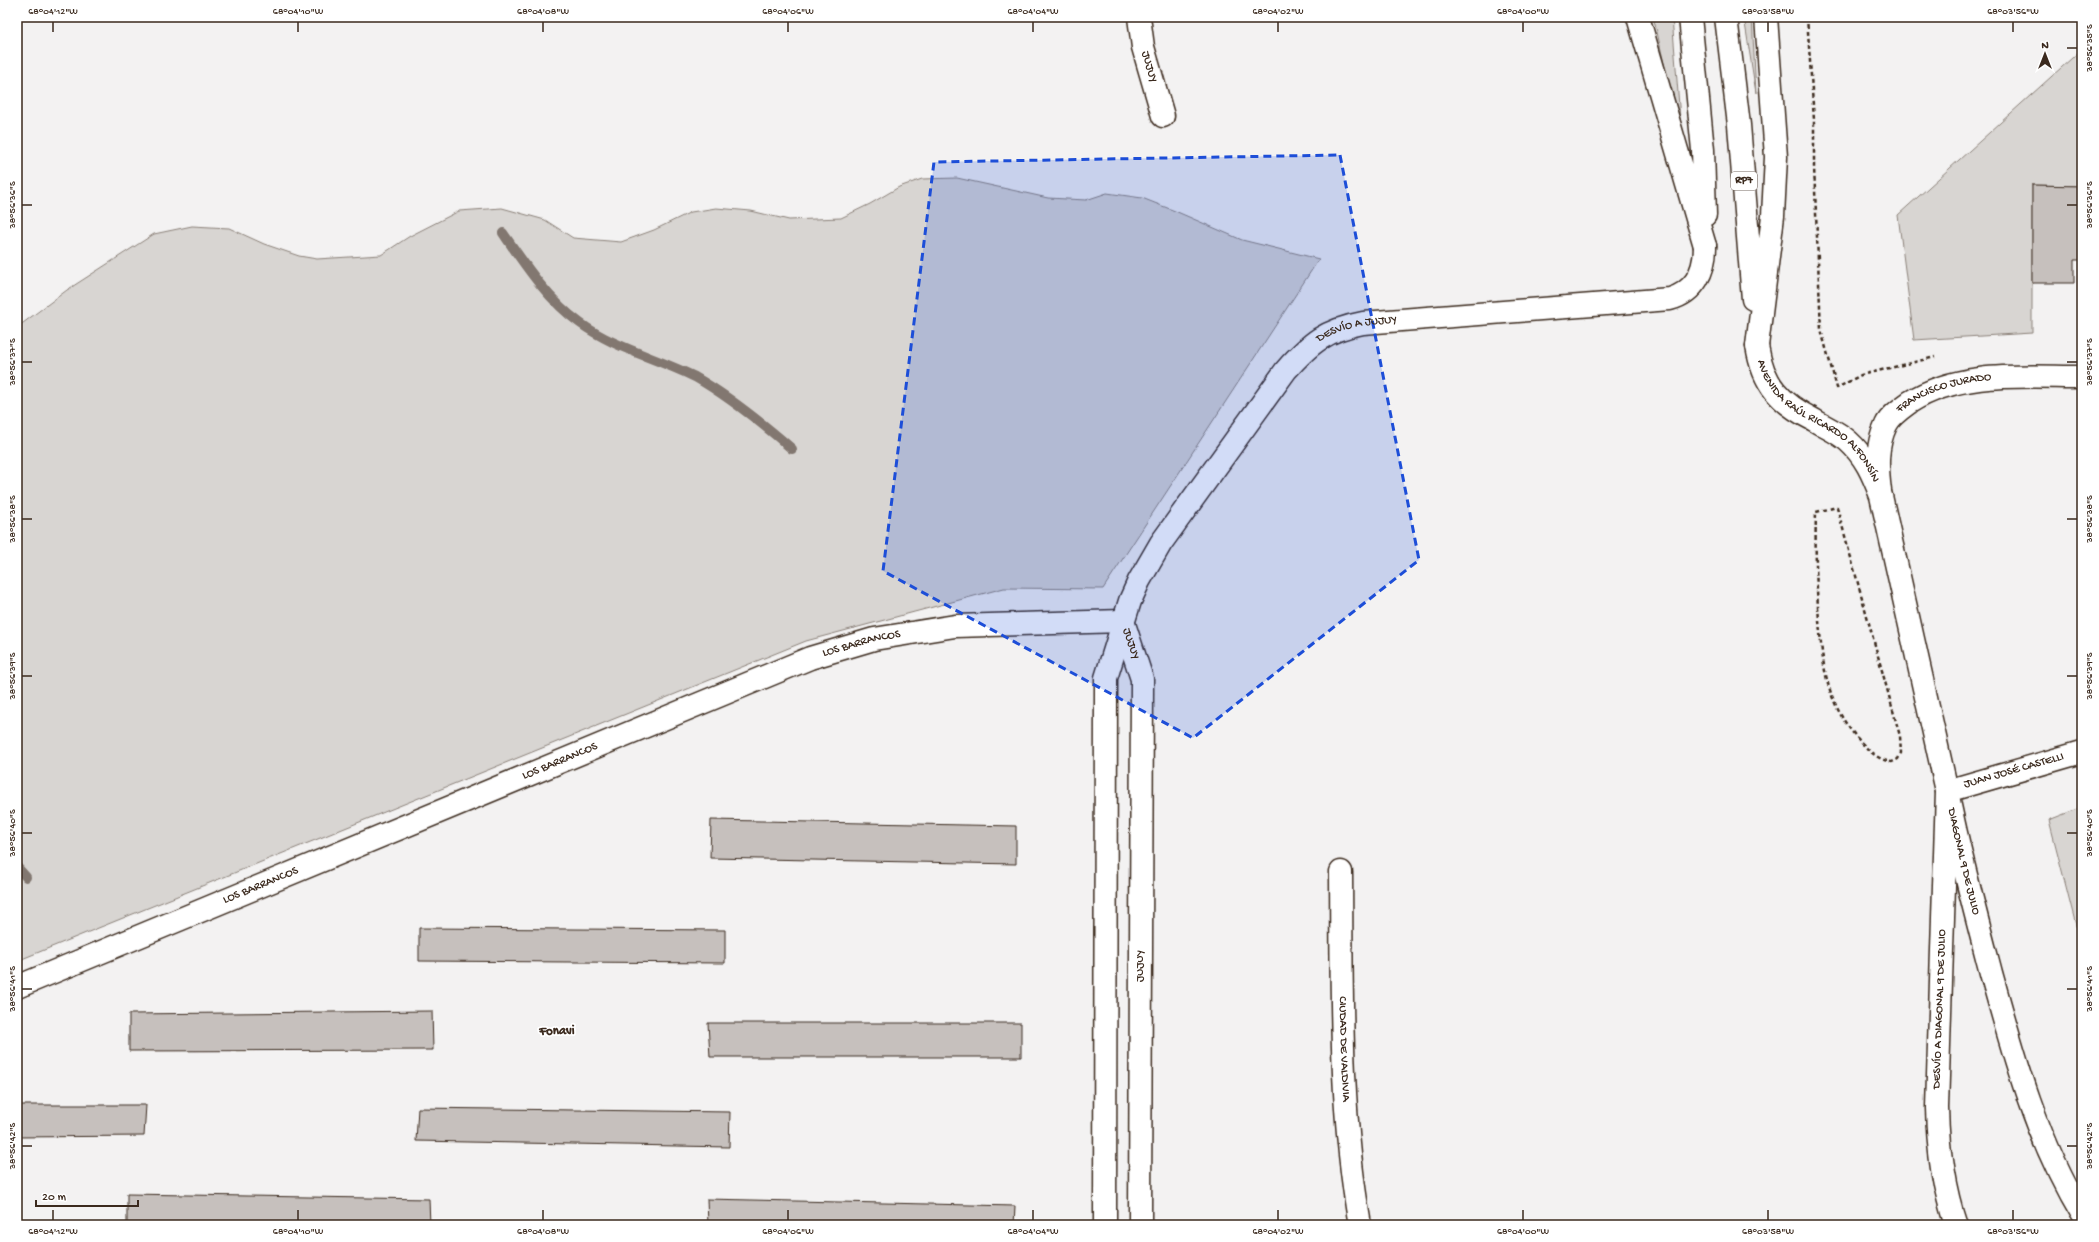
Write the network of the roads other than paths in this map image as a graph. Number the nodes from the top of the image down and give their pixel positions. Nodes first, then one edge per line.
1 (1139, 17) edge
2 (1638, 17) edge
3 (1690, 17) edge
4 (1726, 17) edge
5 (1766, 17) edge
6 (1163, 116) dead end
7 (1705, 246) junction
8 (1757, 346) junction
9 (2082, 377) edge
10 (1880, 496) junction
11 (1123, 621) junction
12 (2082, 752) edge
13 (1947, 790) junction
14 (1341, 872) dead end
15 (17, 987) edge
16 (2081, 1210) edge
17 (1105, 1225) edge
18 (1140, 1225) edge
19 (1360, 1225) edge
20 (1956, 1225) edge

1 - 6 main road, JUJUY
2 - 7 main road
3 - 7 main road, DESVÍO A JUJUY
4 - 8 main road, RP7
5 - 8 main road
7 - 11 main road, DESVÍO A JUJUY
8 - 10 main road, AVENIDA RAÚL RICARDO ALFONSÍN
9 - 10 main road, FRANCISCO JURADO
10 - 13 main road, DIAGONAL 9 DE JULIO
11 - 15 main road, LOS BARRANCOS
11 - 17 main road, JUJUY
11 - 18 main road, JUJUY
12 - 13 main road, JUAN JOSÉ CASTELLI
13 - 16 main road, DIAGONAL 9 DE JULIO
13 - 20 main road, DESVÍO A DIAGONAL 9 DE JULIO
14 - 19 main road, CIUDAD DE VALDIVIA

